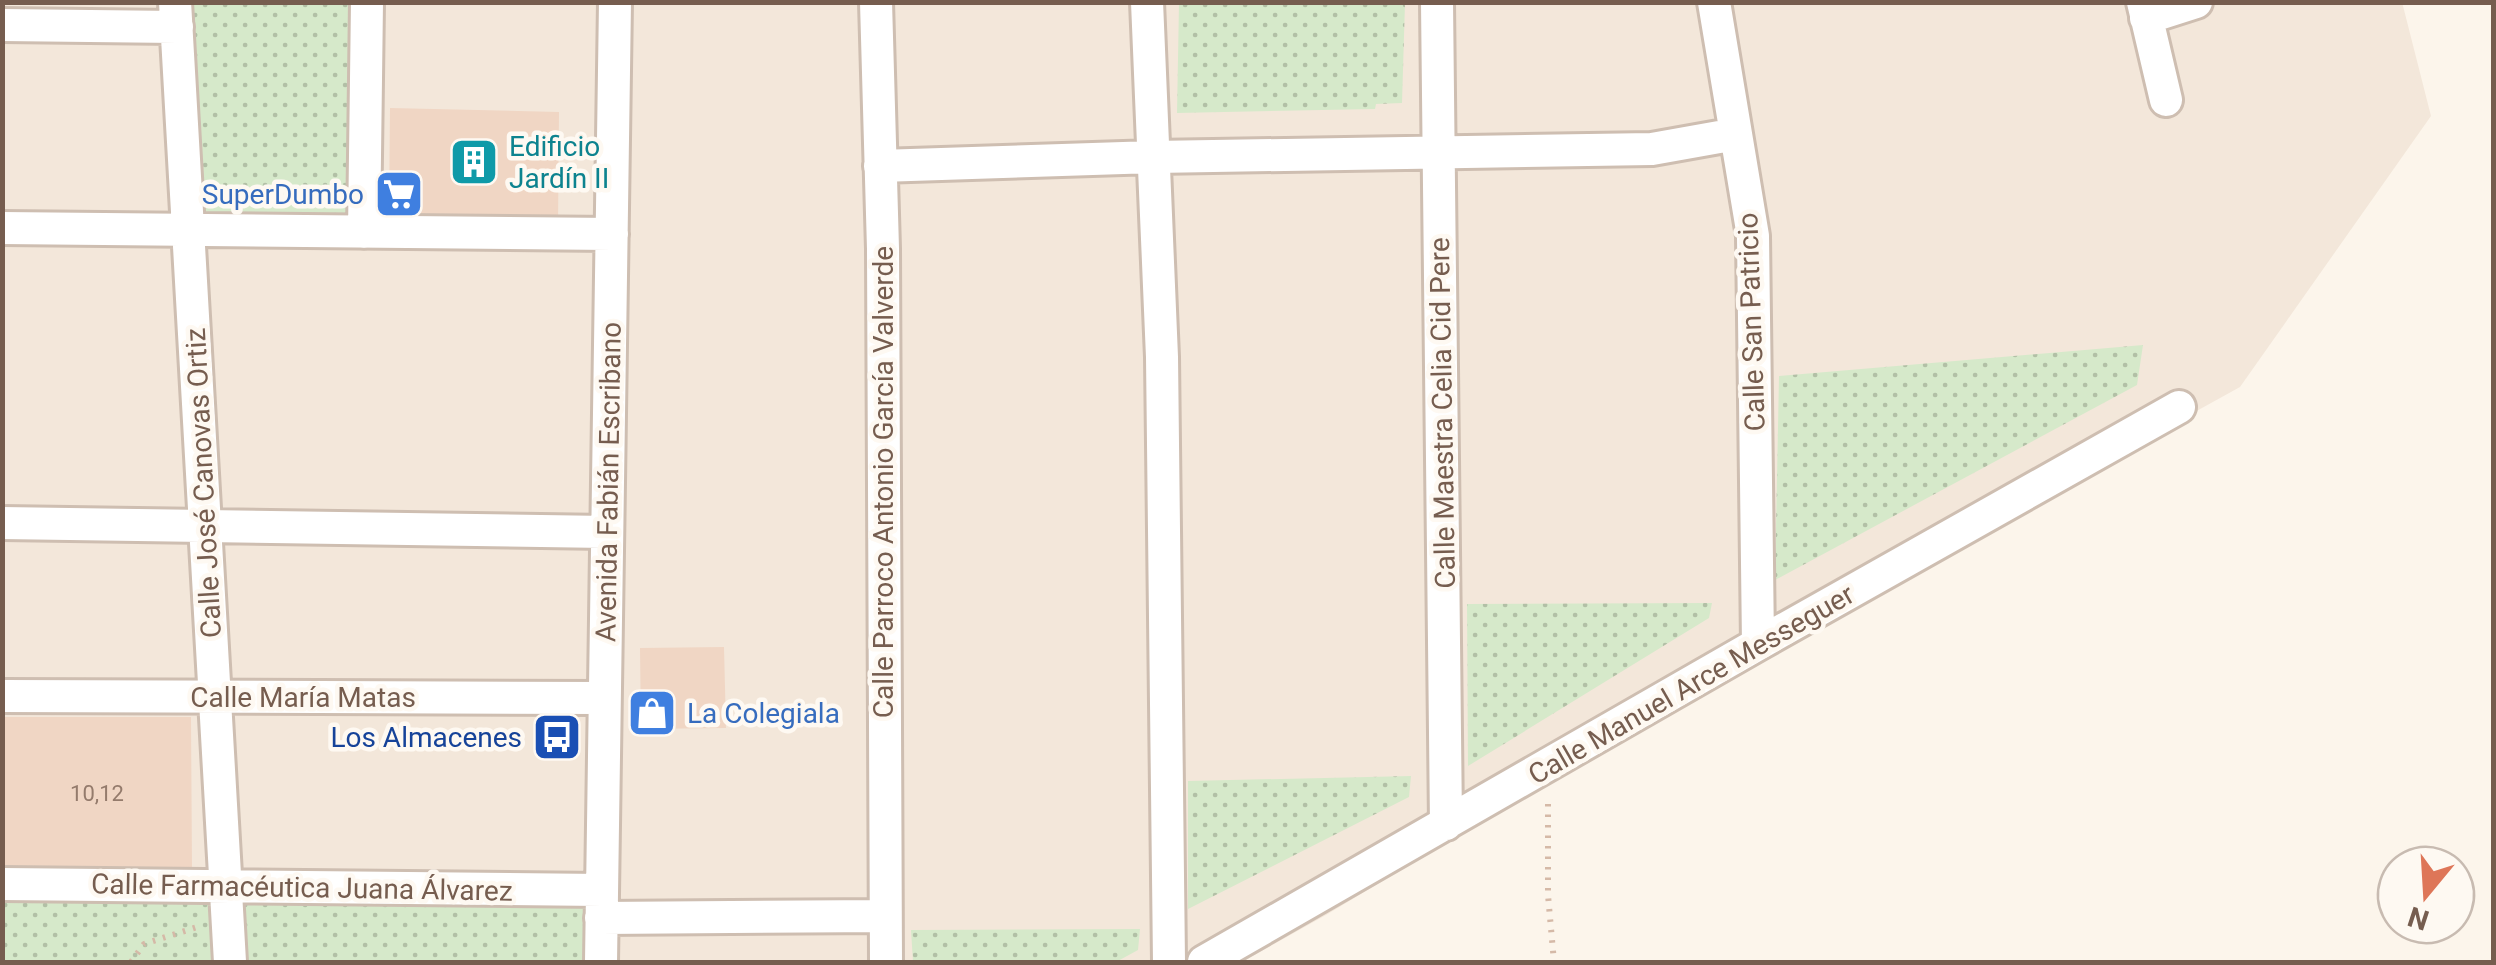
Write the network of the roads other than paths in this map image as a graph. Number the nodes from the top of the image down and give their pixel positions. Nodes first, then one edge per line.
1 (367, 2) edge
2 (616, 2) edge
3 (876, 2) edge
4 (1147, 2) edge
5 (1437, 2) edge
6 (1714, 2) edge
7 (2196, 2) edge
8 (2144, 10) edge
9 (176, 15) edge
10 (2, 25) edge
11 (2166, 100) dead end
12 (1736, 134) junction
13 (1439, 154) junction
14 (1154, 157) junction
15 (880, 166) junction
16 (2, 228) edge
17 (188, 230) junction
18 (364, 232) junction
19 (612, 234) junction
20 (2180, 407) dead end
21 (2, 522) edge
22 (205, 526) junction
23 (607, 532) junction
24 (1758, 644) junction
25 (2, 696) edge
26 (215, 697) junction
27 (604, 698) junction
28 (1446, 824) junction
29 (2, 884) edge
30 (227, 902) junction
31 (602, 904) junction
32 (885, 916) junction
33 (230, 962) edge
34 (600, 962) edge
35 (886, 962) edge
36 (1169, 962) edge
37 (1204, 962) edge

1 - 18 street
2 - 19 street, Avenida Fabián Escribano
3 - 15 street, Calle Parroco Antonio García Valverde
4 - 14 street
5 - 13 street, Calle Maestra Celia Cid Pere
6 - 12 street, Calle San Patricio
7 - 8 street
8 - 11 street
9 - 10 street
9 - 17 street, Calle José Canovas Ortiz
12 - 13 street
12 - 24 street, Calle San Patricio
13 - 14 street
13 - 28 street, Calle Maestra Celia Cid Pere
14 - 15 street
14 - 36 street
15 - 32 street, Calle Parroco Antonio García Valverde
16 - 17 street
17 - 18 street
17 - 22 street, Calle José Canovas Ortiz
18 - 19 street
19 - 23 street, Avenida Fabián Escribano
20 - 24 street, Calle Manuel Arce Messeguer
21 - 22 street
22 - 23 street
22 - 26 street, Calle José Canovas Ortiz
23 - 27 street, Avenida Fabián Escribano
24 - 28 street, Calle Manuel Arce Messeguer
25 - 26 street, Calle María Matas
26 - 27 street, Calle María Matas
26 - 30 street, Calle José Canovas Ortiz
27 - 31 street, Avenida Fabián Escribano
28 - 37 street, Calle Manuel Arce Messeguer
29 - 30 street, Calle Farmacéutica Juana Álvarez
30 - 31 street, Calle Farmacéutica Juana Álvarez
30 - 33 street, Calle José Canovas Ortiz
31 - 32 street, Calle Farmacéutica Juana Álvarez
31 - 34 street, Avenida Fabián Escribano
32 - 35 street, Calle Parroco Antonio García Valverde

